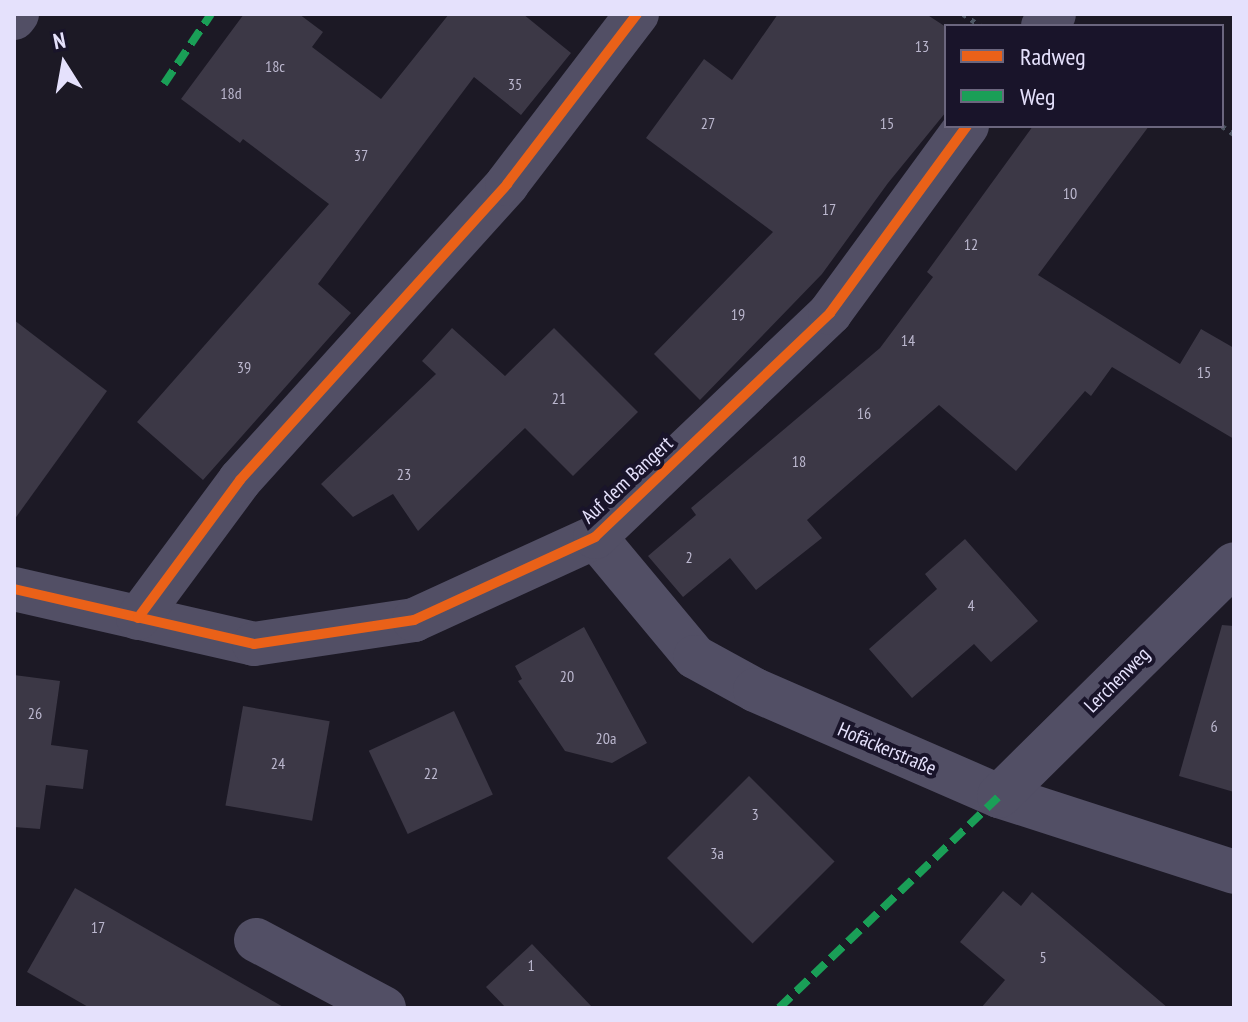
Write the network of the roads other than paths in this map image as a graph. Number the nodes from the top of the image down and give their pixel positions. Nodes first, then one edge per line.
1 (637, 14) edge
2 (966, 128) edge
3 (595, 537) junction
4 (1234, 564) edge
5 (14, 589) edge
6 (138, 618) junction
7 (999, 796) junction
8 (1234, 872) edge
9 (256, 940) dead end
10 (384, 1008) edge

1 - 6 street
2 - 3 street, Auf dem Bangert
3 - 6 street, Auf dem Bangert
3 - 7 street, Hofäckerstraße
4 - 7 street, Lerchenweg
5 - 6 street, Auf dem Bangert
7 - 8 street, Hofäckerstraße
9 - 10 street

